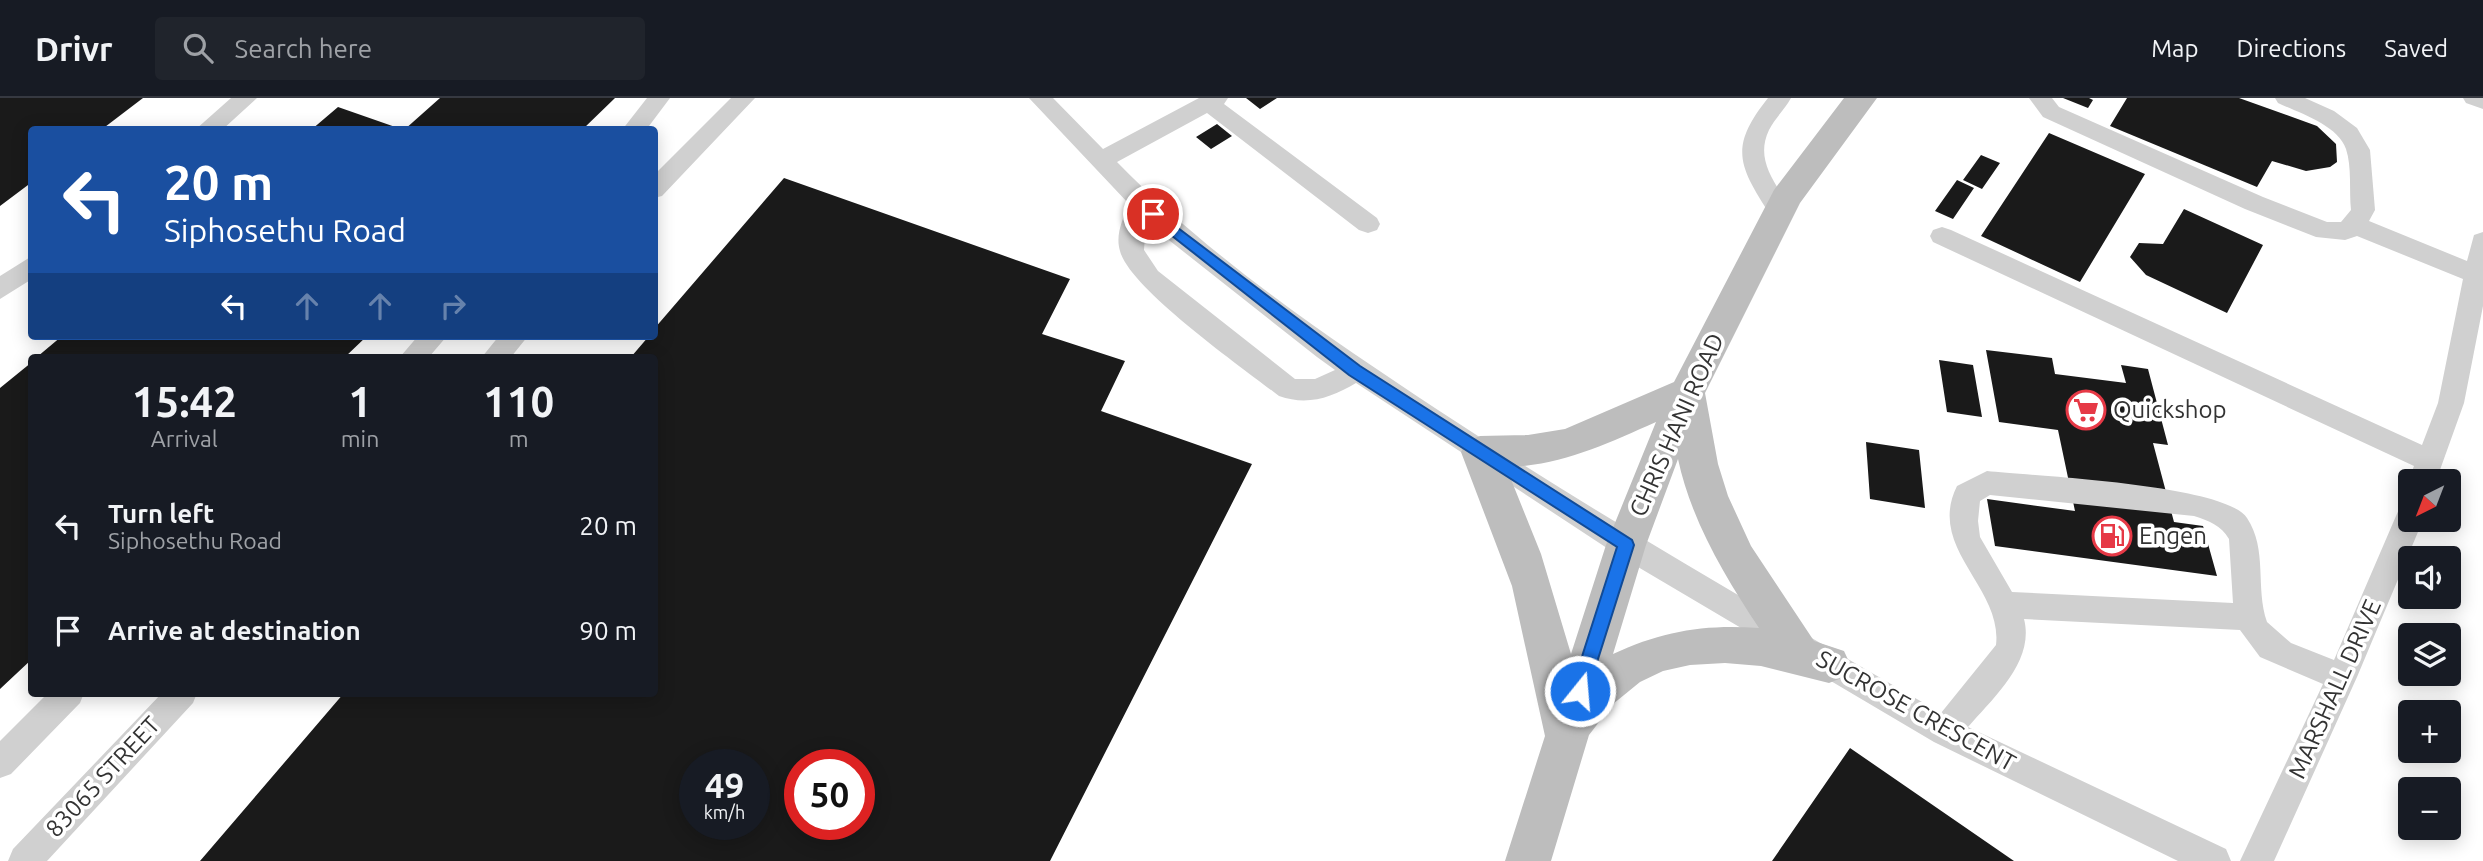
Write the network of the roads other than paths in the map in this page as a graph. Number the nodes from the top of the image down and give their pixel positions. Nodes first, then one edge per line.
1 (246, 98) edge
2 (659, 98) edge
3 (744, 98) edge
4 (1040, 98) edge
5 (1780, 98) edge
6 (1861, 98) edge
7 (2040, 98) edge
8 (2286, 98) edge
9 (2474, 98) edge
10 (1212, 101) edge
11 (2483, 101) edge
12 (211, 126) edge
13 (636, 126) edge
14 (1100, 161) junction
15 (658, 186) edge
16 (1142, 202) junction
17 (1780, 211) junction
18 (1368, 224) dead end
19 (2355, 225) junction
20 (1941, 236) dead end
21 (2483, 242) edge
22 (28, 268) edge
23 (2477, 275) junction
24 (0, 289) edge
25 (430, 340) edge
26 (511, 340) edge
27 (416, 354) edge
28 (498, 354) edge
29 (1355, 371) junction
30 (1687, 392) junction
31 (1480, 452) junction
32 (2422, 469) edge
33 (2427, 469) edge
34 (2403, 532) edge
35 (1626, 545) junction
36 (2001, 605) junction
37 (2250, 617) junction
38 (1812, 654) junction
39 (2342, 677) junction
40 (65, 697) edge
41 (178, 697) edge
42 (1945, 732) junction
43 (1564, 740) junction
44 (0, 763) edge
45 (25, 861) edge
46 (1528, 861) edge
47 (2214, 861) edge
48 (2257, 861) edge

1 - 12 lane
2 - 13 lane
3 - 15 lane
4 - 14 lane, SUCROSE CRESCENT
5 - 17 lane
6 - 17 main road, CHRIS HANI ROAD
7 - 19 lane
8 - 19 lane
9 - 11 lane
10 - 14 lane
10 - 18 lane
14 - 16 lane, SUCROSE CRESCENT
16 - 29 lane, SUCROSE CRESCENT
16 - 29 lane
17 - 30 main road, CHRIS HANI ROAD
19 - 23 lane
20 - 32 lane
21 - 23 lane
22 - 24 lane
23 - 33 lane
25 - 27 lane
26 - 28 lane
29 - 31 lane, SUCROSE CRESCENT
30 - 31 main road
30 - 35 main road, CHRIS HANI ROAD
30 - 38 main road
31 - 35 lane, SUCROSE CRESCENT
31 - 43 main road
34 - 39 lane, MARSHALL DRIVE
35 - 38 lane, SUCROSE CRESCENT
35 - 43 main road, CHRIS HANI ROAD
36 - 37 lane
36 - 37 lane
36 - 42 lane
37 - 39 lane
38 - 42 lane, SUCROSE CRESCENT
38 - 43 main road
39 - 48 lane, MARSHALL DRIVE
40 - 44 lane
41 - 45 lane, 83065 STREET
42 - 47 lane, SUCROSE CRESCENT
43 - 46 main road, CHRIS HANI ROAD

